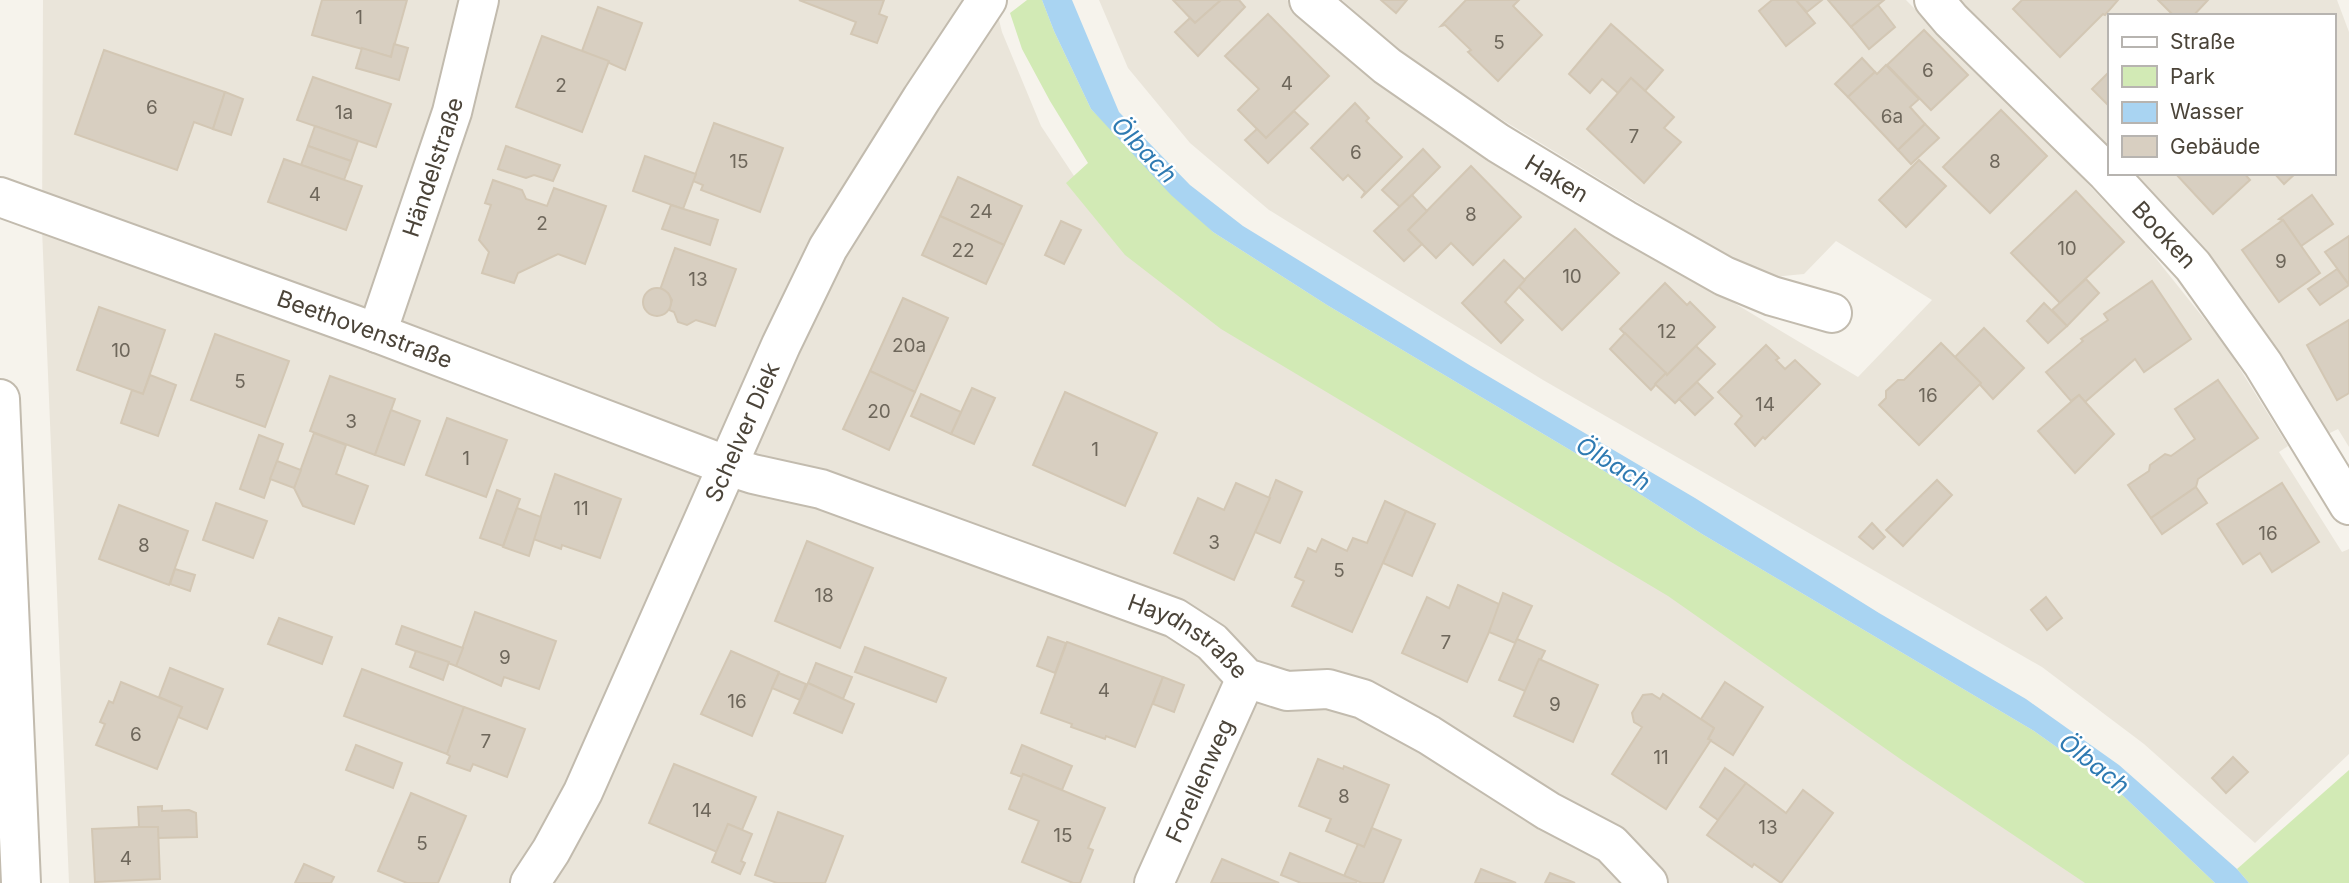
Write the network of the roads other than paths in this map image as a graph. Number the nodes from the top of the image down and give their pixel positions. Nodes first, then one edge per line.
1 (479, 0) edge
2 (987, 0) edge
3 (1309, 0) edge
4 (1934, 0) edge
5 (2108, 174) edge
6 (2109, 175) edge
7 (0, 197) edge
8 (1832, 313) dead end
9 (377, 333) junction
10 (0, 399) edge
11 (728, 466) junction
12 (2349, 505) edge
13 (1246, 678) junction
14 (6, 696) edge
15 (21, 883) edge
16 (530, 883) edge
17 (1154, 883) edge
18 (1648, 883) edge

1 - 9 street, Händelstraße
2 - 11 street, Schelver Diek
3 - 8 street, Haken
4 - 5 street, Booken
6 - 12 street, Booken
7 - 9 street, Beethovenstraße
9 - 11 street, Beethovenstraße
10 - 14 street
11 - 13 street, Haydnstraße
11 - 16 street, Schelver Diek
13 - 17 street, Forellenweg
13 - 18 street, Haydnstraße
14 - 15 street

